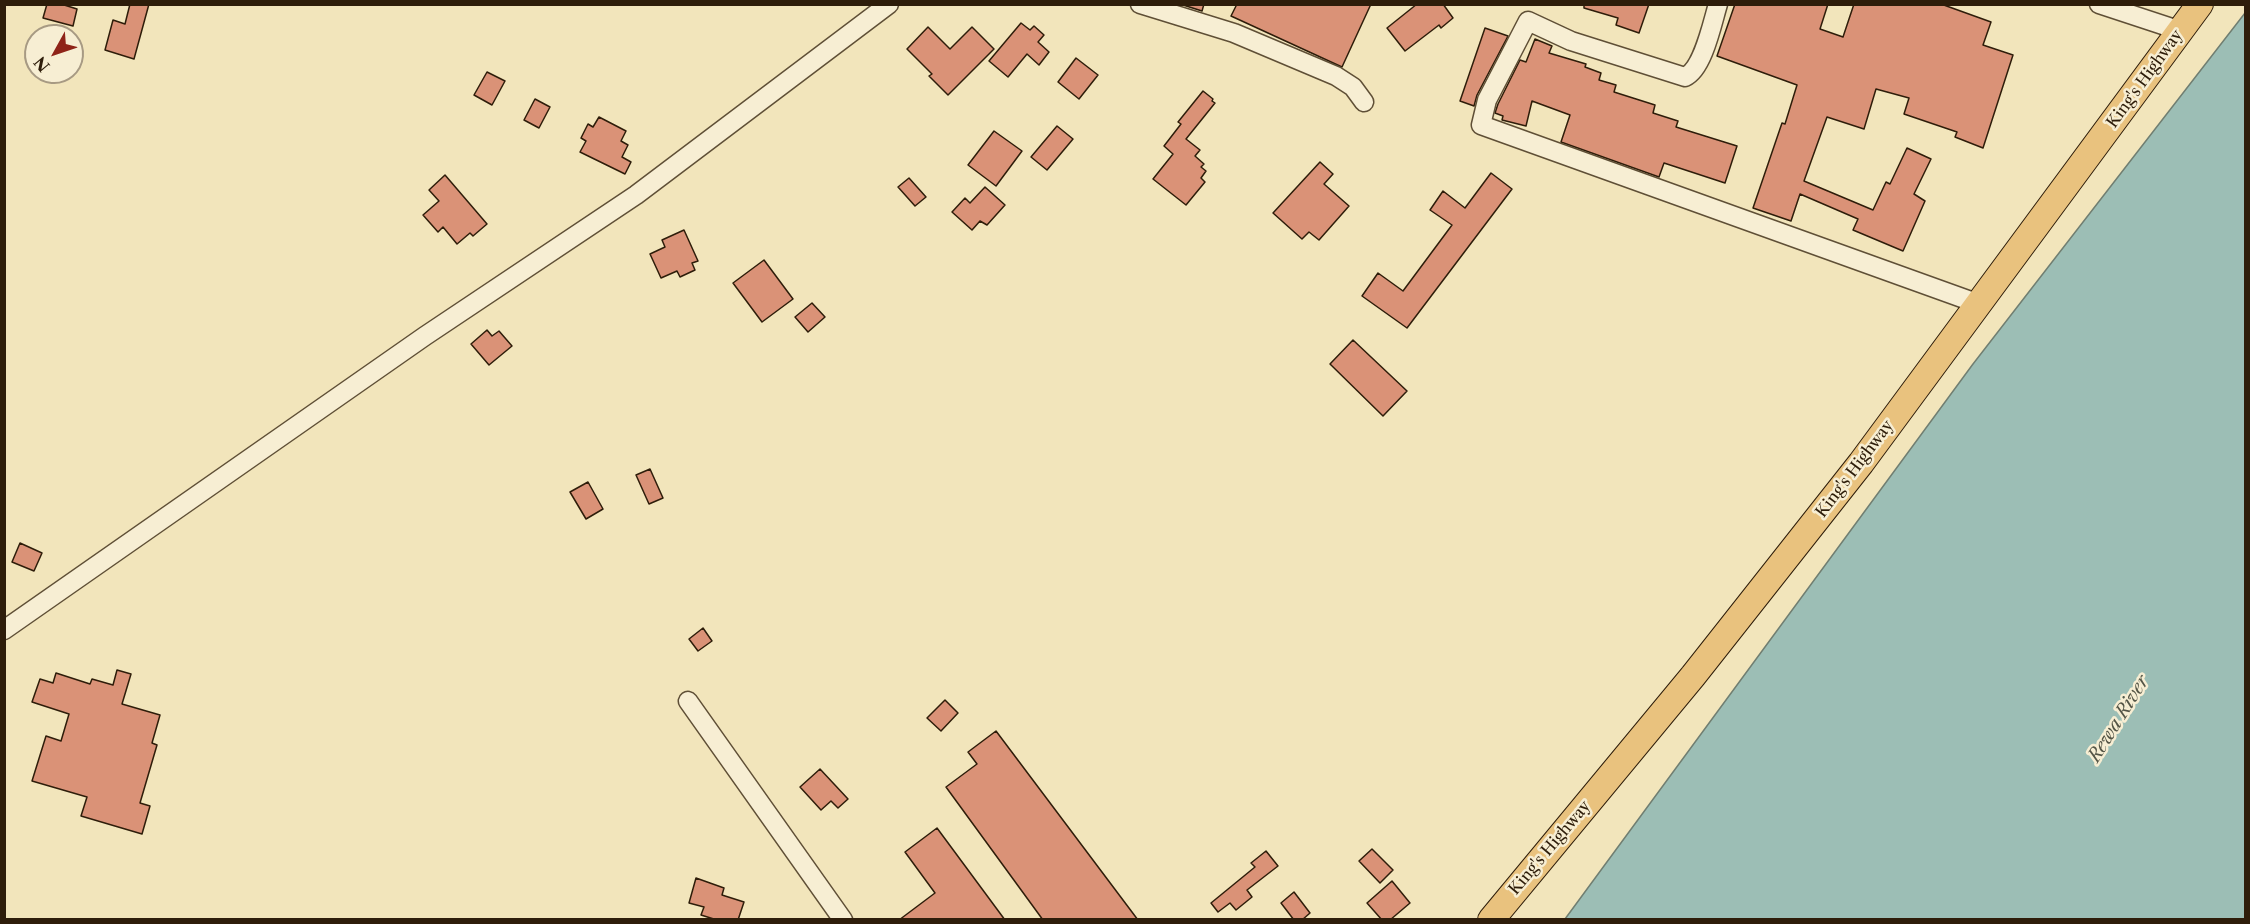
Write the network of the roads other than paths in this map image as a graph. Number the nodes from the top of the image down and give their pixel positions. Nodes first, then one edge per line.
1 (889, 4) edge
2 (1140, 4) edge
3 (1718, 4) edge
4 (2099, 4) edge
5 (2200, 4) edge
6 (2181, 31) junction
7 (1364, 102) dead end
8 (1979, 304) junction
9 (4, 630) edge
10 (688, 701) dead end
11 (843, 920) edge
12 (1491, 920) edge

1 - 9 street
2 - 7 street
3 - 8 street
4 - 6 street
5 - 6 highway, King's Highway
6 - 8 highway, King's Highway
8 - 12 highway, King's Highway
10 - 11 street

